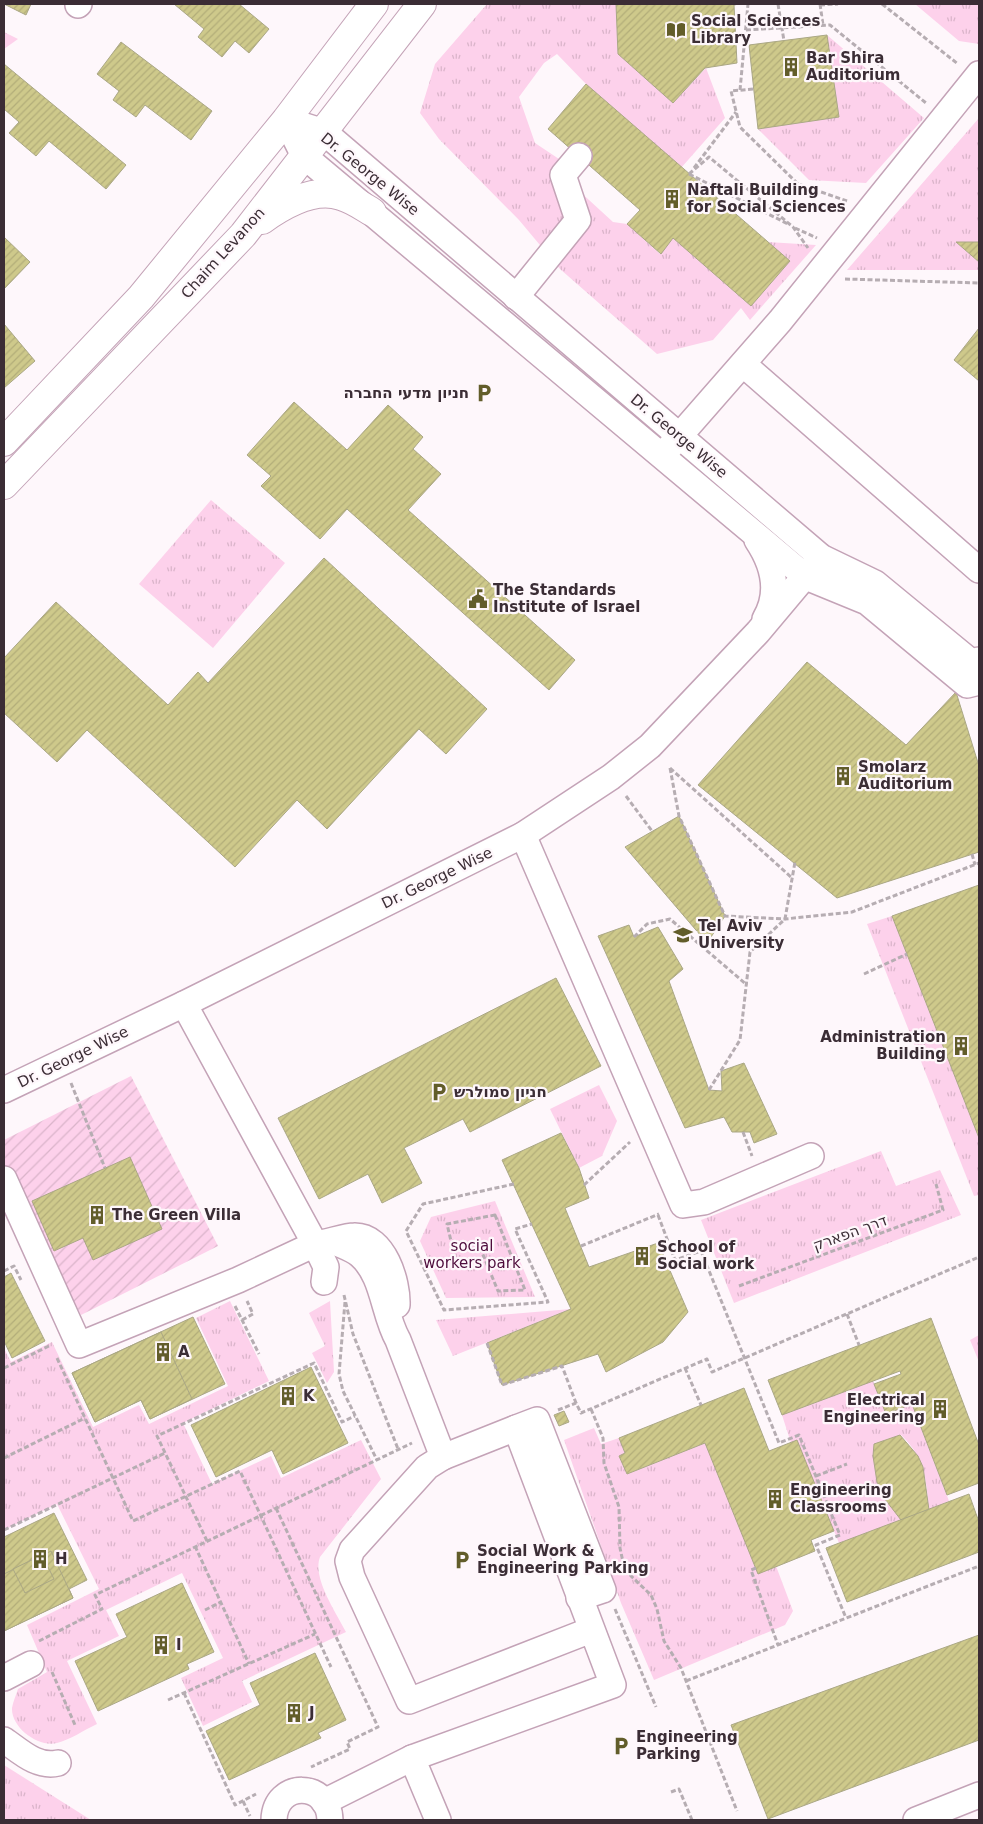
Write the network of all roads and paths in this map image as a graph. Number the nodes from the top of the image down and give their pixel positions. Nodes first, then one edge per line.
1 (374, 4) edge
2 (422, 4) edge
3 (748, 4) edge
4 (778, 4) edge
5 (838, 4) edge
6 (882, 4) edge
7 (820, 5) edge
8 (822, 26) junction
9 (782, 28) junction
10 (746, 30) junction
11 (784, 41) dead end
12 (978, 76) edge
13 (753, 88) dead end
14 (740, 90) junction
15 (736, 112) junction
16 (944, 117) junction
17 (286, 120) junction
18 (324, 132) junction
19 (304, 156) junction
20 (579, 156) dead end
21 (689, 174) junction
22 (838, 198) dead end
23 (372, 212) junction
24 (793, 227) junction
25 (242, 235) junction
26 (818, 241) dead end
27 (814, 247) dead end
28 (814, 278) junction
29 (979, 283) edge
30 (516, 297) junction
31 (743, 364) junction
32 (4, 442) edge
33 (671, 446) junction
34 (4, 485) edge
35 (743, 522) junction
36 (821, 556) junction
37 (979, 570) edge
38 (806, 577) junction
39 (758, 632) junction
40 (979, 660) edge
41 (979, 682) edge
42 (611, 777) junction
43 (652, 831) dead end
44 (522, 835) junction
45 (972, 854) dead end
46 (795, 862) dead end
47 (977, 864) edge
48 (792, 878) junction
49 (785, 920) junction
50 (634, 937) dead end
51 (907, 954) dead end
52 (864, 974) dead end
53 (747, 985) junction
54 (184, 1004) junction
55 (63, 1062) junction
56 (4, 1090) edge
57 (709, 1090) dead end
58 (649, 1124) junction
59 (811, 1156) dead end
60 (105, 1168) dead end
61 (4, 1179) edge
62 (514, 1184) dead end
63 (936, 1184) dead end
64 (584, 1185) dead end
65 (683, 1204) junction
66 (495, 1215) joint
67 (658, 1215) junction
68 (532, 1224) dead end
69 (325, 1243) junction
70 (581, 1246) dead end
71 (979, 1257) edge
72 (4, 1272) edge
73 (324, 1282) joint
74 (22, 1284) dead end
75 (739, 1286) dead end
76 (245, 1297) dead end
77 (345, 1297) junction
78 (847, 1314) junction
79 (242, 1320) dead end
80 (47, 1336) dead end
81 (487, 1343) dead end
82 (51, 1345) junction
83 (859, 1345) dead end
84 (744, 1358) junction
85 (4, 1368) edge
86 (685, 1368) junction
87 (576, 1403) junction
88 (701, 1405) dead end
89 (591, 1409) junction
90 (554, 1412) dead end
91 (355, 1416) junction
92 (85, 1418) junction
93 (516, 1428) junction
94 (414, 1442) dead end
95 (398, 1450) junction
96 (165, 1453) junction
97 (443, 1457) junction
98 (4, 1458) edge
99 (377, 1460) junction
100 (847, 1464) dead end
101 (816, 1476) junction
102 (113, 1477) junction
103 (185, 1496) junction
104 (276, 1508) junction
105 (261, 1515) junction
106 (4, 1530) edge
107 (207, 1541) junction
108 (195, 1546) junction
109 (979, 1566) edge
110 (756, 1568) dead end
111 (603, 1590) junction
112 (580, 1598) junction
113 (221, 1602) junction
114 (205, 1610) dead end
115 (846, 1618) junction
116 (591, 1630) junction
117 (316, 1634) junction
118 (778, 1645) junction
119 (41, 1660) junction
120 (249, 1664) junction
121 (331, 1667) dead end
122 (4, 1678) edge
123 (686, 1681) junction
124 (184, 1693) junction
125 (168, 1700) dead end
126 (656, 1707) dead end
127 (75, 1726) dead end
128 (4, 1740) edge
129 (412, 1758) junction
130 (58, 1763) dead end
131 (305, 1770) dead end
132 (260, 1792) dead end
133 (670, 1792) dead end
134 (979, 1795) edge
135 (243, 1801) junction
136 (327, 1811) edge
137 (737, 1812) dead end
138 (252, 1820) edge
139 (274, 1820) edge
140 (438, 1820) edge
141 (692, 1820) edge
142 (916, 1820) edge

1 - 17 main road
2 - 18 main road, Chaim Levanon
3 - 10 path
4 - 9 path
5 - 7 path
6 - 12 path
7 - 8 path
8 - 9 path
8 - 16 path
9 - 10 path
9 - 11 path
10 - 14 path
12 - 16 street
13 - 14 path
14 - 15 path
15 - 21 path
15 - 22 path
16 - 28 street
17 - 18 street, Dr. George Wise
17 - 19 street, Dr. George Wise
17 - 32 main road
18 - 19 main road, Chaim Levanon
18 - 30 street, Dr. George Wise
19 - 23 street, Dr. George Wise
19 - 25 main road, Chaim Levanon
20 - 30 street
21 - 24 path
21 - 24 path
23 - 25 main road
23 - 33 street, Dr. George Wise
24 - 26 path
24 - 27 path
25 - 34 main road, Chaim Levanon
28 - 29 path
28 - 31 street
30 - 33 street, Dr. George Wise
31 - 33 street
31 - 37 street
33 - 35 street, Dr. George Wise
33 - 36 street, Dr. George Wise
35 - 38 street, Dr. George Wise
35 - 39 street
36 - 38 street, Dr. George Wise
36 - 40 street
38 - 39 street, Dr. George Wise
38 - 41 street
39 - 42 street, Dr. George Wise
42 - 43 path
42 - 44 street, Dr. George Wise
44 - 54 street, Dr. George Wise
44 - 58 street
45 - 47 path
46 - 48 path
47 - 49 path
48 - 49 path
48 - 49 path
49 - 53 path
50 - 53 path
51 - 52 path
53 - 57 path
54 - 55 street, Dr. George Wise
54 - 69 street
55 - 56 street, Dr. George Wise
55 - 60 path
58 - 64 path
58 - 65 street
59 - 65 street
61 - 69 street
62 - 68 path
63 - 75 path, דרך הפארק
65 - 67 path
66 - 66 path
67 - 70 path
67 - 84 path
69 - 73 street
69 - 97 street
71 - 78 path
72 - 74 path
73 - 77 path
76 - 79 path
77 - 91 path
77 - 95 path
78 - 83 path
78 - 84 path
80 - 82 path
81 - 87 path
82 - 85 path
82 - 92 path
84 - 86 path
84 - 101 path
86 - 88 path
86 - 89 path
87 - 89 path
87 - 90 path
89 - 123 path
91 - 96 path
91 - 99 path
92 - 98 path
92 - 102 path
93 - 97 street
93 - 111 street
93 - 112 street
94 - 95 path
95 - 99 path
96 - 102 path
96 - 103 path
97 - 116 street
99 - 104 path
100 - 101 path
101 - 115 path
102 - 103 path
102 - 106 path
103 - 105 path
103 - 107 path
104 - 105 path
104 - 131 path
105 - 107 path
105 - 117 path
107 - 108 path
108 - 113 path
108 - 119 path
109 - 115 path
110 - 118 path
111 - 112 street
111 - 126 path
112 - 116 street
113 - 114 path
113 - 120 path
115 - 118 path
116 - 129 street
117 - 120 path
117 - 121 path
118 - 123 path
119 - 122 street
119 - 127 path
120 - 124 path
123 - 137 path
124 - 125 path
124 - 135 path
128 - 130 street
129 - 136 street
129 - 140 street
132 - 135 path
133 - 141 path
134 - 142 street
135 - 138 path
136 - 139 street

